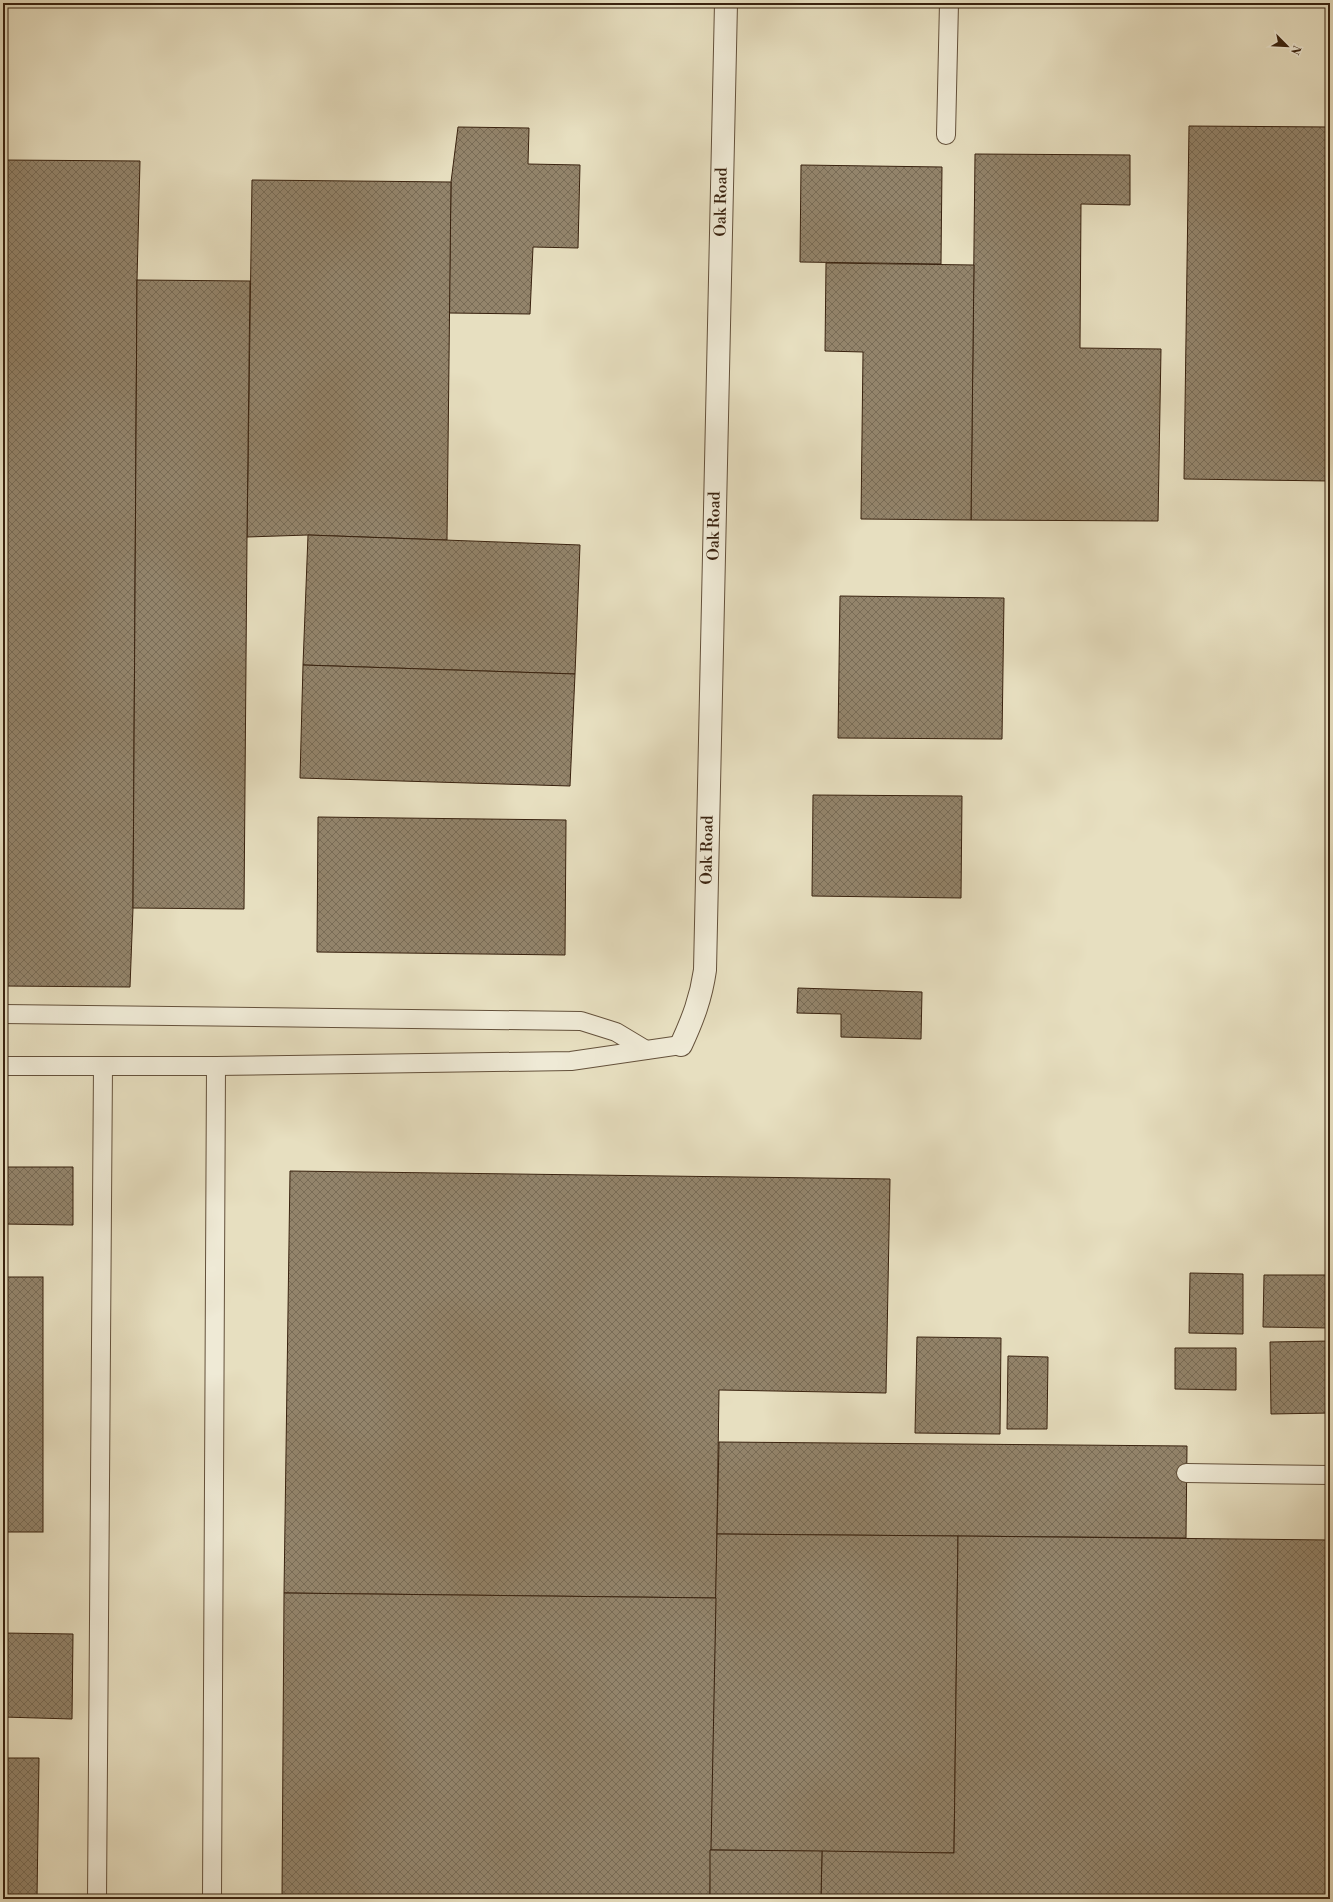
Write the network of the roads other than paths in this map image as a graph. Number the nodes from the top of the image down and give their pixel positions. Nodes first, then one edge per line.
1 (726, 3) edge
2 (949, 3) edge
3 (946, 135) dead end
4 (3, 1014) edge
5 (681, 1044) joint
6 (646, 1050) junction
7 (3, 1066) edge
8 (103, 1066) junction
9 (216, 1066) junction
10 (1186, 1473) dead end
11 (1330, 1475) edge
12 (97, 1899) edge
13 (212, 1899) edge

1 - 5 street, Oak Road
2 - 3 lane
4 - 6 lane
5 - 6 lane
6 - 9 lane
7 - 8 lane
8 - 9 lane
8 - 12 lane
9 - 13 lane
10 - 11 lane

